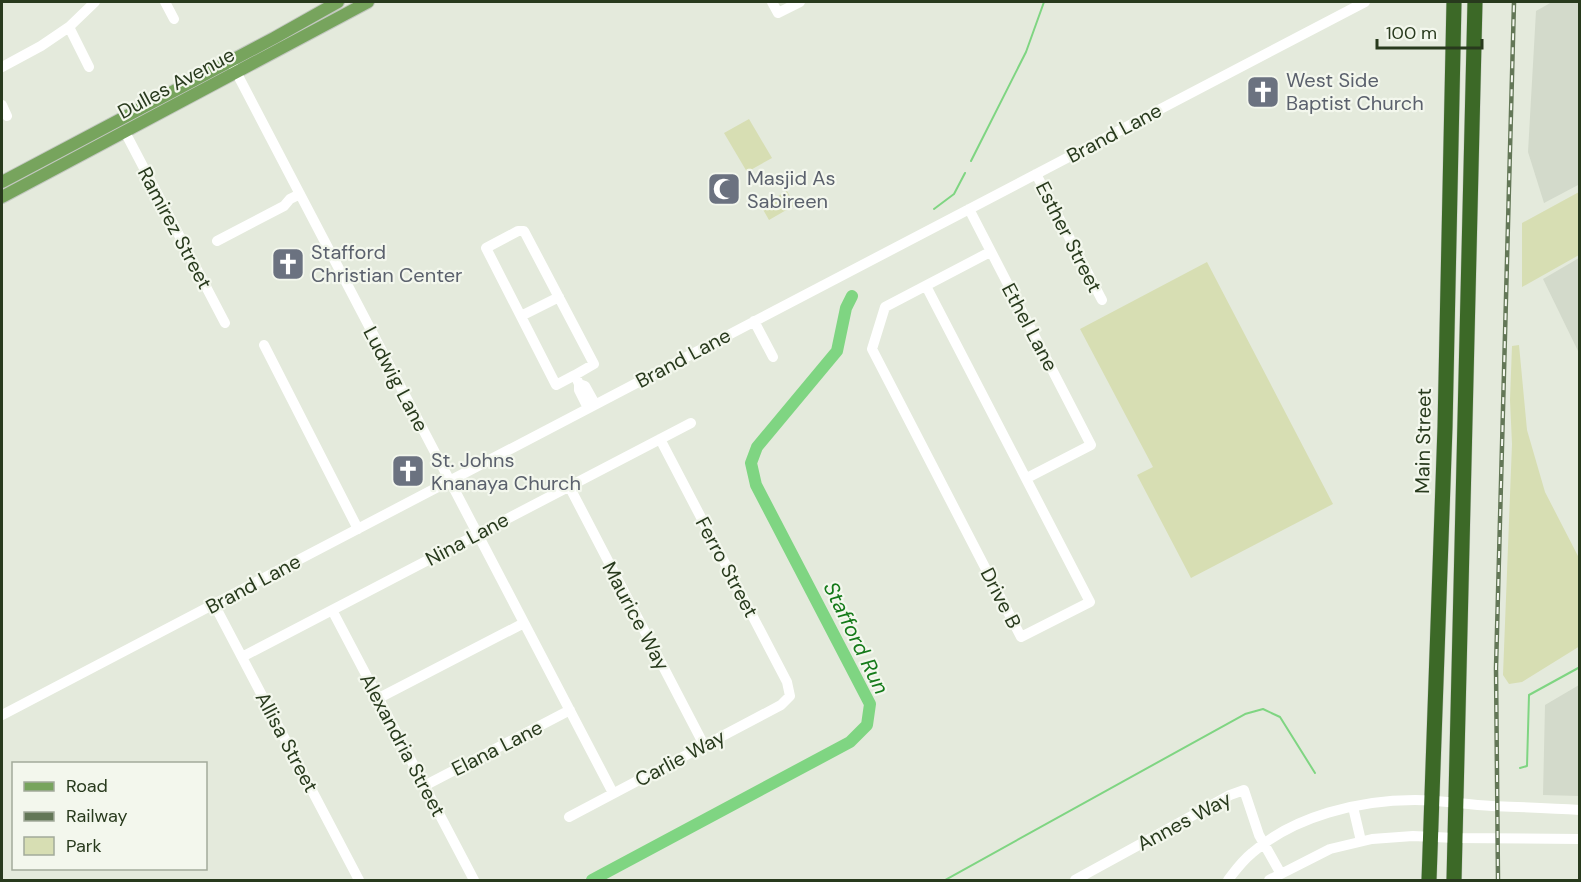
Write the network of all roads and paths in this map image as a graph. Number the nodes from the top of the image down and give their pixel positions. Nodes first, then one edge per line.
1 (95, 2) edge
2 (165, 2) edge
3 (338, 2) edge
4 (368, 2) edge
5 (772, 2) edge
6 (800, 2) edge
7 (1365, 2) edge
8 (1454, 2) edge
9 (1475, 2) edge
10 (174, 19) dead end
11 (69, 27) junction
12 (2, 67) edge
13 (89, 67) dead end
14 (234, 67) junction
15 (2, 105) edge
16 (7, 116) dead end
17 (125, 132) junction
18 (74, 152) junction
19 (1036, 174) junction
20 (2, 182) edge
21 (300, 194) junction
22 (2, 197) edge
23 (969, 209) junction
24 (217, 241) dead end
25 (990, 252) junction
26 (926, 286) junction
27 (559, 297) junction
28 (1102, 300) dead end
29 (521, 316) junction
30 (754, 321) junction
31 (225, 323) dead end
32 (264, 345) dead end
33 (773, 357) dead end
34 (577, 379) junction
35 (592, 406) junction
36 (692, 423) dead end
37 (660, 439) junction
38 (1027, 478) junction
39 (450, 481) junction
40 (568, 486) junction
41 (358, 529) junction
42 (477, 534) junction
43 (214, 604) junction
44 (332, 610) junction
45 (524, 623) junction
46 (242, 657) junction
47 (790, 696) joint
48 (379, 698) junction
49 (570, 710) junction
50 (2, 715) edge
51 (704, 745) junction
52 (424, 786) junction
53 (613, 793) junction
54 (1432, 801) junction
55 (1456, 802) junction
56 (1353, 807) junction
57 (1580, 810) edge
58 (569, 817) dead end
59 (1430, 837) junction
60 (1455, 838) junction
61 (1580, 839) edge
62 (1361, 841) junction
63 (1263, 844) junction
64 (1281, 874) junction
65 (359, 880) edge
66 (474, 880) edge
67 (1075, 880) edge
68 (1228, 880) edge
69 (1269, 880) edge
70 (1429, 880) edge
71 (1454, 880) edge

1 - 11 street
2 - 10 street
3 - 14 main road, Dulles Avenue
4 - 14 main road, Dulles Avenue
5 - 6 street
7 - 19 street, Brand Lane
8 - 54 highway, Main Street
9 - 55 highway, Main Street
11 - 12 street
11 - 13 street
14 - 17 main road, Dulles Avenue
14 - 18 main road, Dulles Avenue
14 - 21 street, Ludwig Lane
15 - 16 street
17 - 18 main road, Dulles Avenue
17 - 31 street, Ramirez Street
18 - 20 main road, Dulles Avenue
18 - 22 main road, Dulles Avenue
19 - 23 street, Brand Lane
19 - 28 street, Esther Street
21 - 24 street
21 - 39 street, Ludwig Lane
23 - 25 street, Ethel Lane
23 - 30 street, Brand Lane
25 - 26 street
25 - 38 street, Ethel Lane
26 - 38 street, Drive B
26 - 38 street, Drive B
27 - 29 street
27 - 29 street
27 - 34 street
29 - 34 street
30 - 33 street
30 - 35 street, Brand Lane
32 - 41 street
34 - 35 street
35 - 39 street, Brand Lane
36 - 37 street, Nina Lane
37 - 40 street, Nina Lane
37 - 47 street, Ferro Street
39 - 41 street, Brand Lane
39 - 42 street, Ludwig Lane
40 - 42 street, Nina Lane
40 - 51 street, Maurice Way
41 - 43 street, Brand Lane
42 - 44 street, Nina Lane
42 - 45 street, Ludwig Lane
43 - 46 street, Allisa Street
43 - 50 street, Brand Lane
44 - 46 street, Nina Lane
44 - 48 street, Alexandria Street
45 - 48 street
45 - 49 street, Ludwig Lane
46 - 65 street, Allisa Street
47 - 51 street, Carlie Way
48 - 52 street, Alexandria Street
49 - 52 street, Elana Lane
49 - 53 street, Ludwig Lane
51 - 53 street, Carlie Way
52 - 66 street, Alexandria Street
53 - 58 street, Carlie Way
54 - 55 street
54 - 56 street
54 - 59 highway, Main Street
55 - 57 street
55 - 60 highway, Main Street
56 - 62 street
56 - 63 street
59 - 60 street
59 - 62 street
59 - 70 highway, Main Street
60 - 61 street
60 - 71 highway, Main Street
62 - 64 street
63 - 64 street, Annes Way
63 - 67 street, Annes Way
63 - 68 street
64 - 69 street

